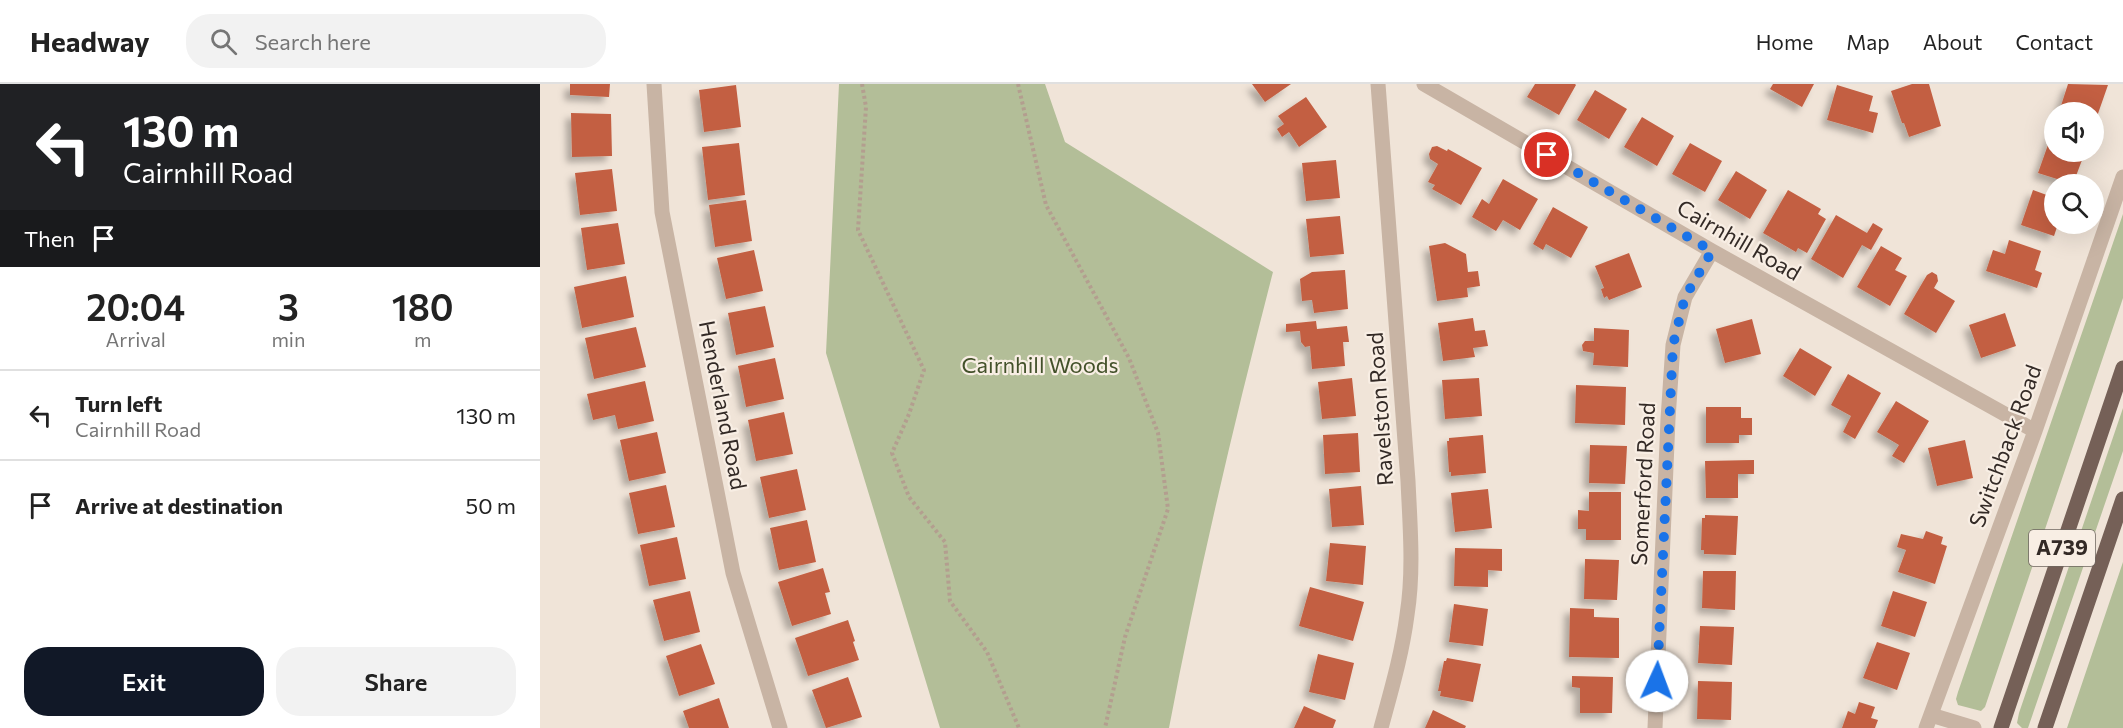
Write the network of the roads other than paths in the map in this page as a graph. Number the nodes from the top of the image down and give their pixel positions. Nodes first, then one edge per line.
1 (654, 84) edge
2 (1378, 84) edge
3 (1424, 84) edge
4 (2123, 177) edge
5 (1712, 251) junction
6 (2123, 368) edge
7 (2035, 431) junction
8 (2123, 499) edge
9 (1929, 722) edge
10 (780, 728) edge
11 (1381, 728) edge
12 (1655, 728) edge
13 (1974, 728) edge
14 (2001, 728) edge
15 (2045, 728) edge

1 - 10 street, Henderland Road
2 - 11 street, Ravelston Road
3 - 5 street, Cairnhill Road
4 - 7 street, Switchback Road
5 - 7 street, Cairnhill Road
5 - 12 street, Somerford Road
6 - 14 main road, A739
7 - 9 street, Switchback Road
8 - 15 main road, A739
9 - 13 street

